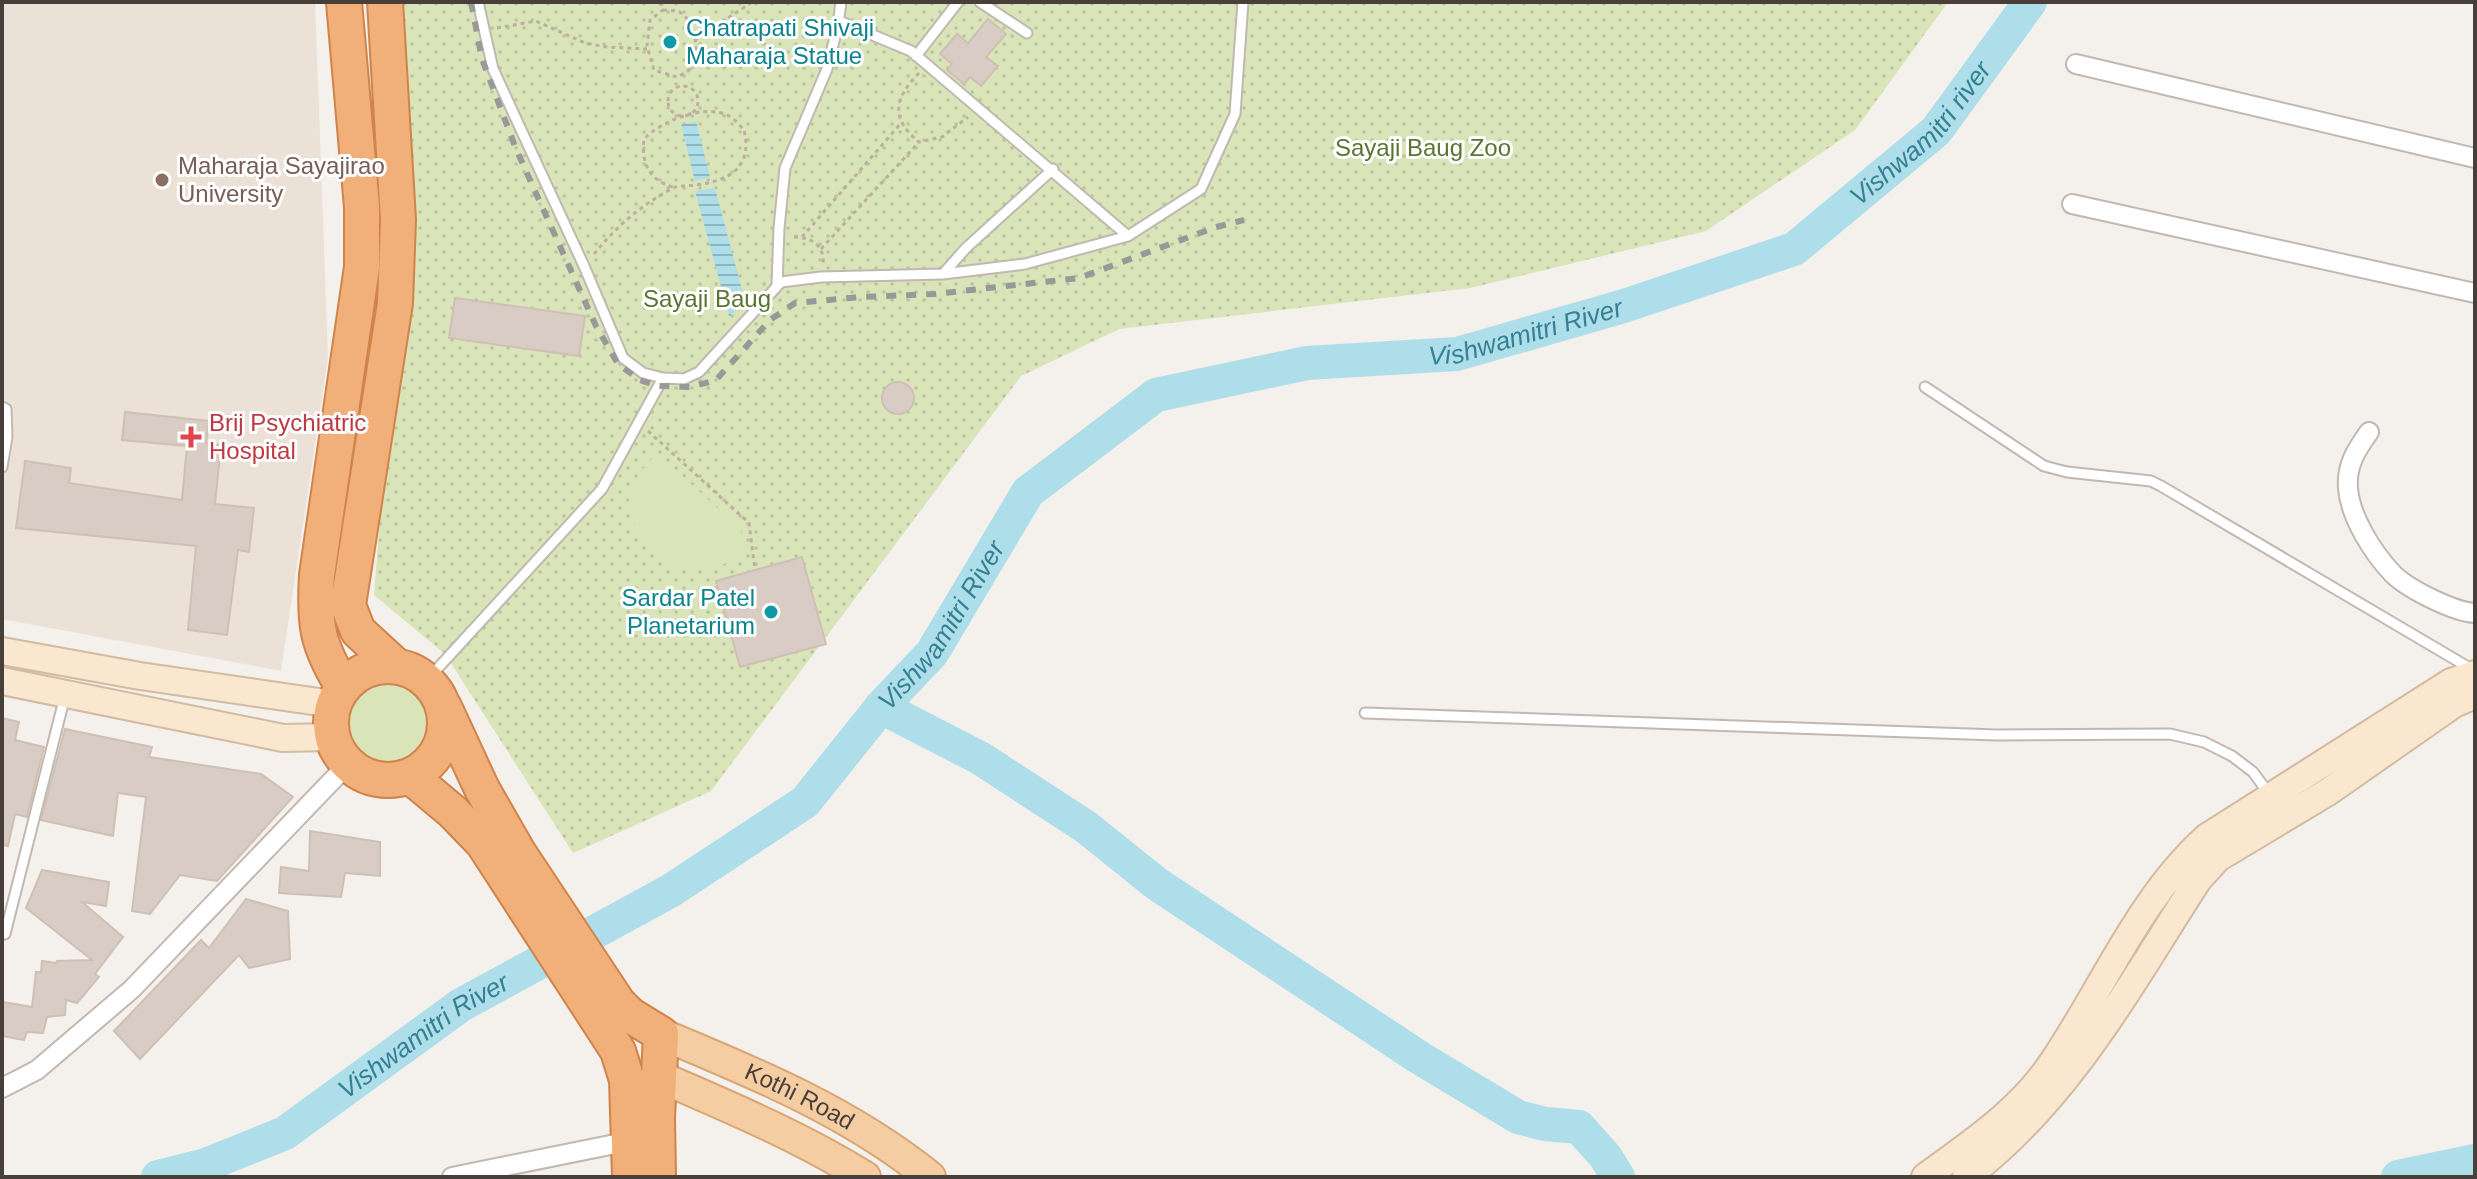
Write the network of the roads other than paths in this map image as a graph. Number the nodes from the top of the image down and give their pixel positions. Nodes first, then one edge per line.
1 (344, 2) edge
2 (385, 2) edge
3 (478, 2) edge
4 (841, 2) edge
5 (958, 2) edge
6 (980, 2) edge
7 (1240, 4) edge
8 (839, 21) junction
9 (1027, 33) dead end
10 (916, 56) junction
11 (2076, 64) dead end
12 (2475, 158) edge
13 (1053, 169) junction
14 (2072, 204) dead end
15 (1128, 236) junction
16 (943, 274) junction
17 (777, 286) junction
18 (2475, 293) edge
19 (663, 378) junction
20 (1925, 387) dead end
21 (2, 407) edge
22 (2369, 432) dead end
23 (2, 467) edge
24 (2475, 613) edge
25 (2, 651) edge
26 (395, 665) junction
27 (2475, 672) edge
28 (2, 681) edge
29 (436, 693) junction
30 (2475, 695) edge
31 (65, 696) junction
32 (1365, 713) dead end
33 (339, 723) junction
34 (410, 776) junction
35 (2270, 796) junction
36 (508, 860) junction
37 (2200, 860) junction
38 (5, 934) dead end
39 (2121, 974) junction
40 (615, 1011) junction
41 (661, 1034) junction
42 (623, 1062) junction
43 (658, 1076) junction
44 (2, 1088) edge
45 (630, 1141) junction
46 (903, 1167) edge
47 (452, 1177) edge
48 (630, 1177) edge
49 (658, 1177) edge
50 (865, 1177) edge
51 (930, 1177) edge
52 (1925, 1177) edge
53 (1966, 1177) edge

1 - 33 highway
2 - 26 highway
3 - 19 lane
4 - 8 lane
5 - 10 lane
6 - 9 lane
7 - 15 lane
8 - 10 lane
8 - 17 lane
10 - 13 lane
11 - 12 street
13 - 15 lane
13 - 16 lane
14 - 18 street
15 - 16 lane
16 - 17 lane
17 - 19 lane
19 - 29 lane
20 - 27 lane
21 - 23 lane
22 - 24 street
25 - 33 street
26 - 29 highway
26 - 33 highway
27 - 35 street
28 - 31 street
29 - 34 highway
29 - 36 highway
30 - 37 street
31 - 33 street
31 - 38 lane
32 - 35 lane
33 - 34 highway
33 - 44 street
34 - 36 highway
35 - 37 street
36 - 40 highway
37 - 39 street
39 - 52 street
39 - 53 street
40 - 41 highway
40 - 42 highway
41 - 43 highway
41 - 46 main road, Kothi Road
42 - 43 highway
42 - 45 highway
43 - 49 highway
43 - 50 main road, Kothi Road
45 - 47 street
45 - 48 highway
46 - 51 main road, Kothi Road

